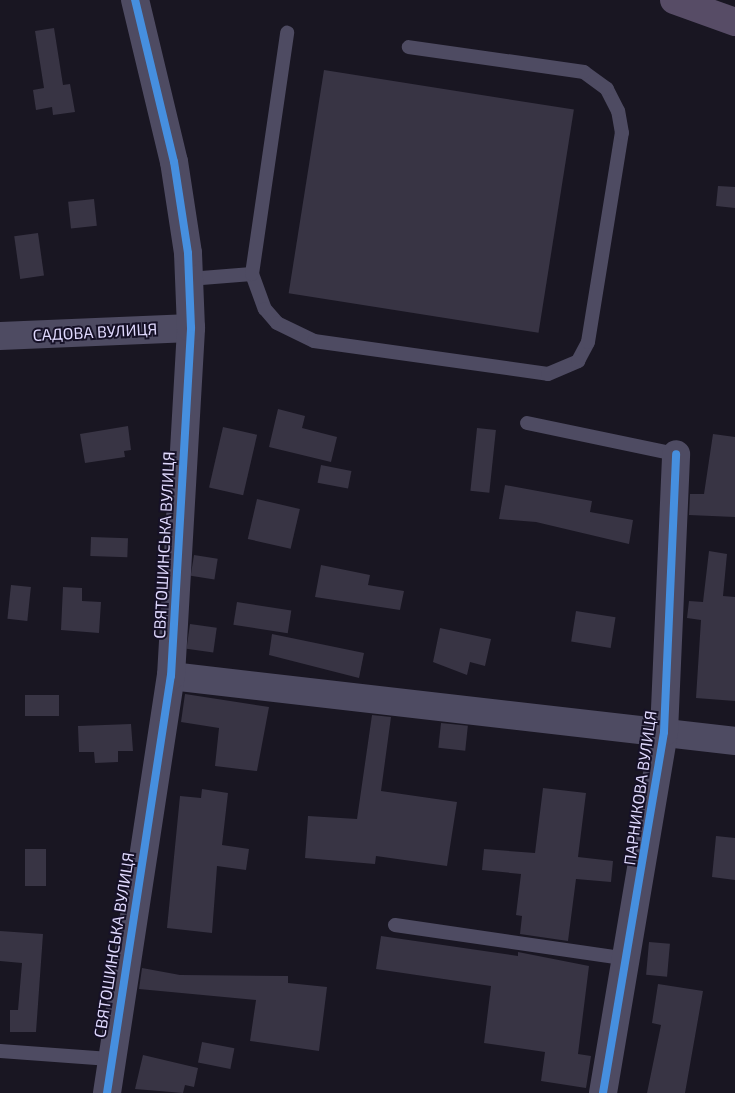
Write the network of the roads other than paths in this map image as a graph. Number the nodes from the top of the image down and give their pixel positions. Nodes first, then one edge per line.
1 (135, 0) edge
2 (674, 0) edge
3 (735, 22) edge
4 (286, 33) dead end
5 (409, 47) dead end
6 (252, 274) junction
7 (189, 279) junction
8 (191, 328) junction
9 (0, 336) edge
10 (527, 423) dead end
11 (676, 454) joint
12 (171, 676) junction
13 (664, 732) junction
14 (735, 741) edge
15 (395, 925) dead end
16 (628, 959) junction
17 (0, 1051) edge
18 (110, 1059) junction
19 (107, 1093) edge
20 (603, 1093) edge

1 - 7 street, СВЯТОШИНСЬКА ВУЛИЦЯ
2 - 3 main road
4 - 6 lane
5 - 6 lane
6 - 7 lane
7 - 8 street, СВЯТОШИНСЬКА ВУЛИЦЯ
8 - 9 street, САДОВА ВУЛИЦЯ
8 - 12 street, СВЯТОШИНСЬКА ВУЛИЦЯ
10 - 11 lane
11 - 13 street, ПАРНИКОВА ВУЛИЦЯ
12 - 13 street
12 - 18 street, СВЯТОШИНСЬКА ВУЛИЦЯ
13 - 14 street
13 - 16 street, ПАРНИКОВА ВУЛИЦЯ
15 - 16 lane
16 - 20 street, ПАРНИКОВА ВУЛИЦЯ
17 - 18 lane
18 - 19 street, СВЯТОШИНСЬКА ВУЛИЦЯ

